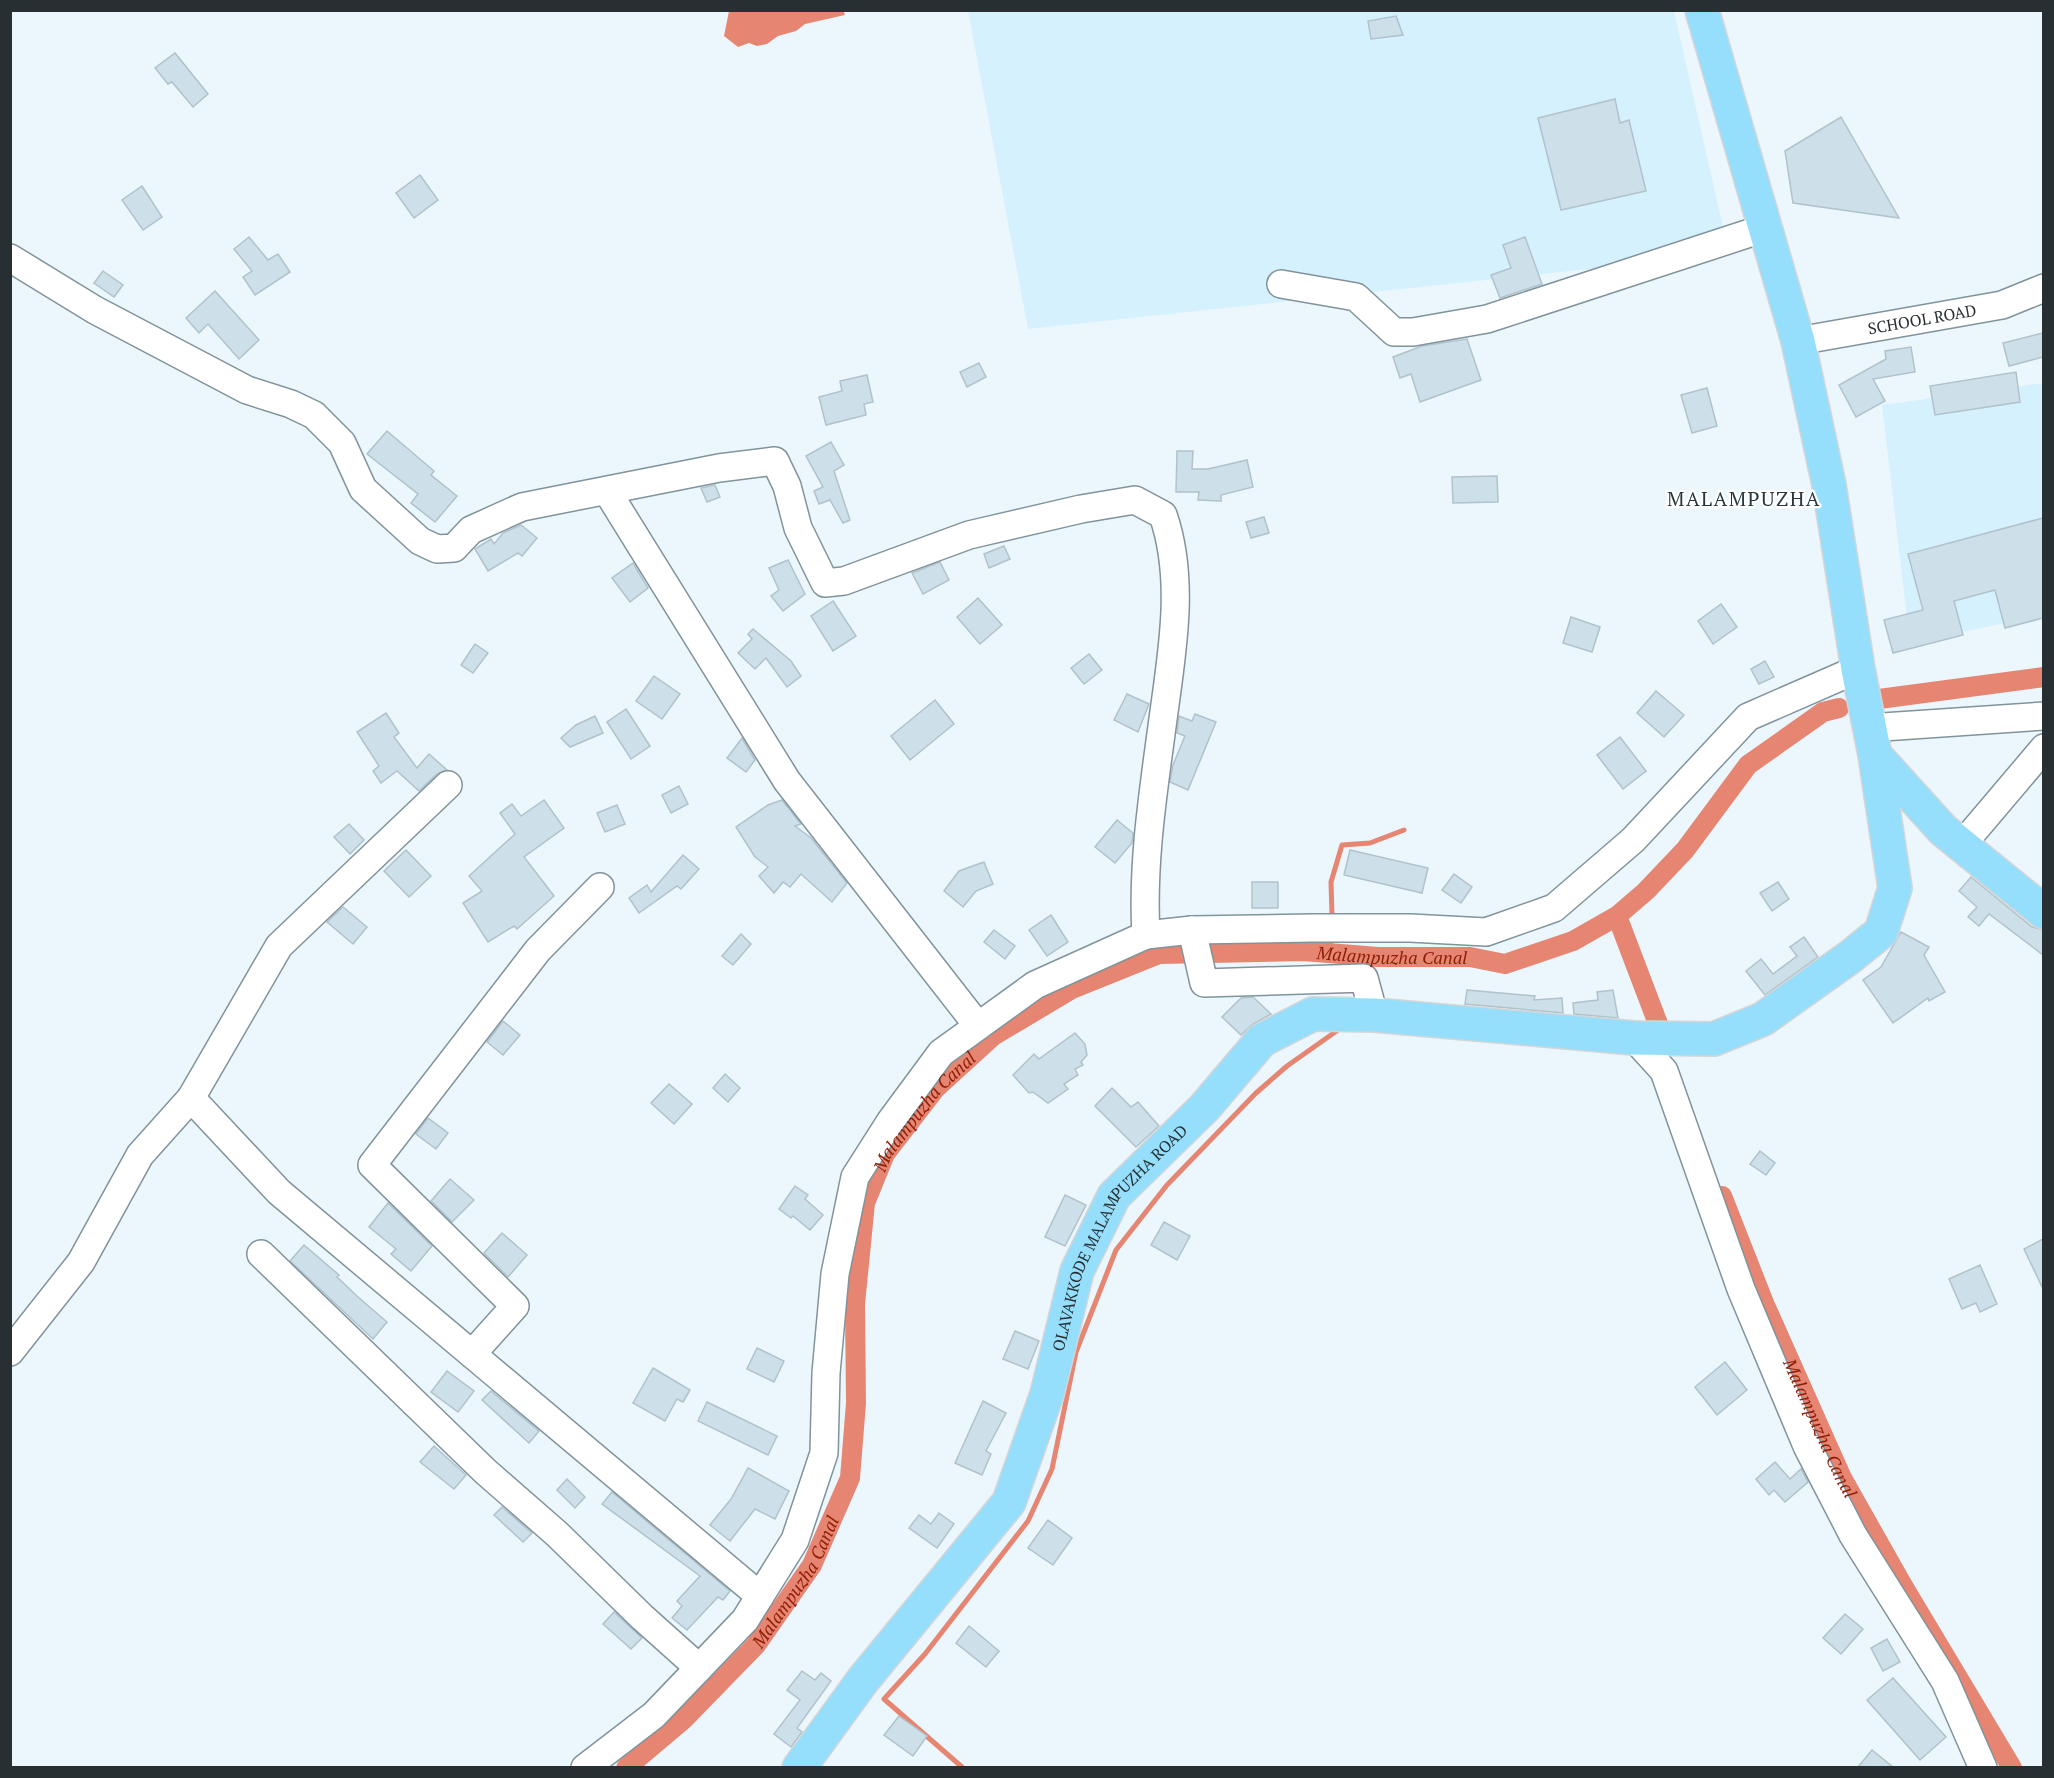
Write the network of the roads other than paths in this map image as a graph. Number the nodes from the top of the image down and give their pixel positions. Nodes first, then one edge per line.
1 (1702, 10) edge
2 (1765, 228) junction
3 (10, 258) edge
4 (1281, 284) dead end
5 (2043, 288) edge
6 (1798, 341) junction
7 (607, 491) junction
8 (1858, 669) junction
9 (2043, 716) edge
10 (1872, 742) junction
11 (2043, 748) edge
12 (448, 785) dead end
13 (1961, 846) junction
14 (600, 887) dead end
15 (2043, 912) edge
16 (1192, 930) junction
17 (1146, 935) junction
18 (1374, 1015) junction
19 (978, 1026) junction
20 (1634, 1038) junction
21 (191, 1098) junction
22 (261, 1254) dead end
23 (10, 1352) edge
24 (472, 1354) junction
25 (760, 1596) junction
26 (699, 1668) junction
27 (585, 1767) edge
28 (799, 1767) edge
29 (1983, 1767) edge

1 - 2 main road, OLAVAKKODE MALAMPUZHA ROAD
2 - 4 street
2 - 6 main road, OLAVAKKODE MALAMPUZHA ROAD
3 - 7 street
5 - 6 street, SCHOOL ROAD
6 - 8 main road, OLAVAKKODE MALAMPUZHA ROAD
7 - 17 street
7 - 19 street
8 - 10 main road, OLAVAKKODE MALAMPUZHA ROAD
8 - 16 street
9 - 10 street
10 - 13 main road
10 - 20 main road, OLAVAKKODE MALAMPUZHA ROAD
11 - 13 street
12 - 21 street
13 - 15 main road
14 - 24 street
16 - 17 street
16 - 18 street
17 - 19 street
18 - 20 main road, OLAVAKKODE MALAMPUZHA ROAD
18 - 28 main road, OLAVAKKODE MALAMPUZHA ROAD
19 - 25 street
20 - 29 street
21 - 23 street
21 - 24 street
22 - 26 street
24 - 25 street
25 - 26 street
26 - 27 street

